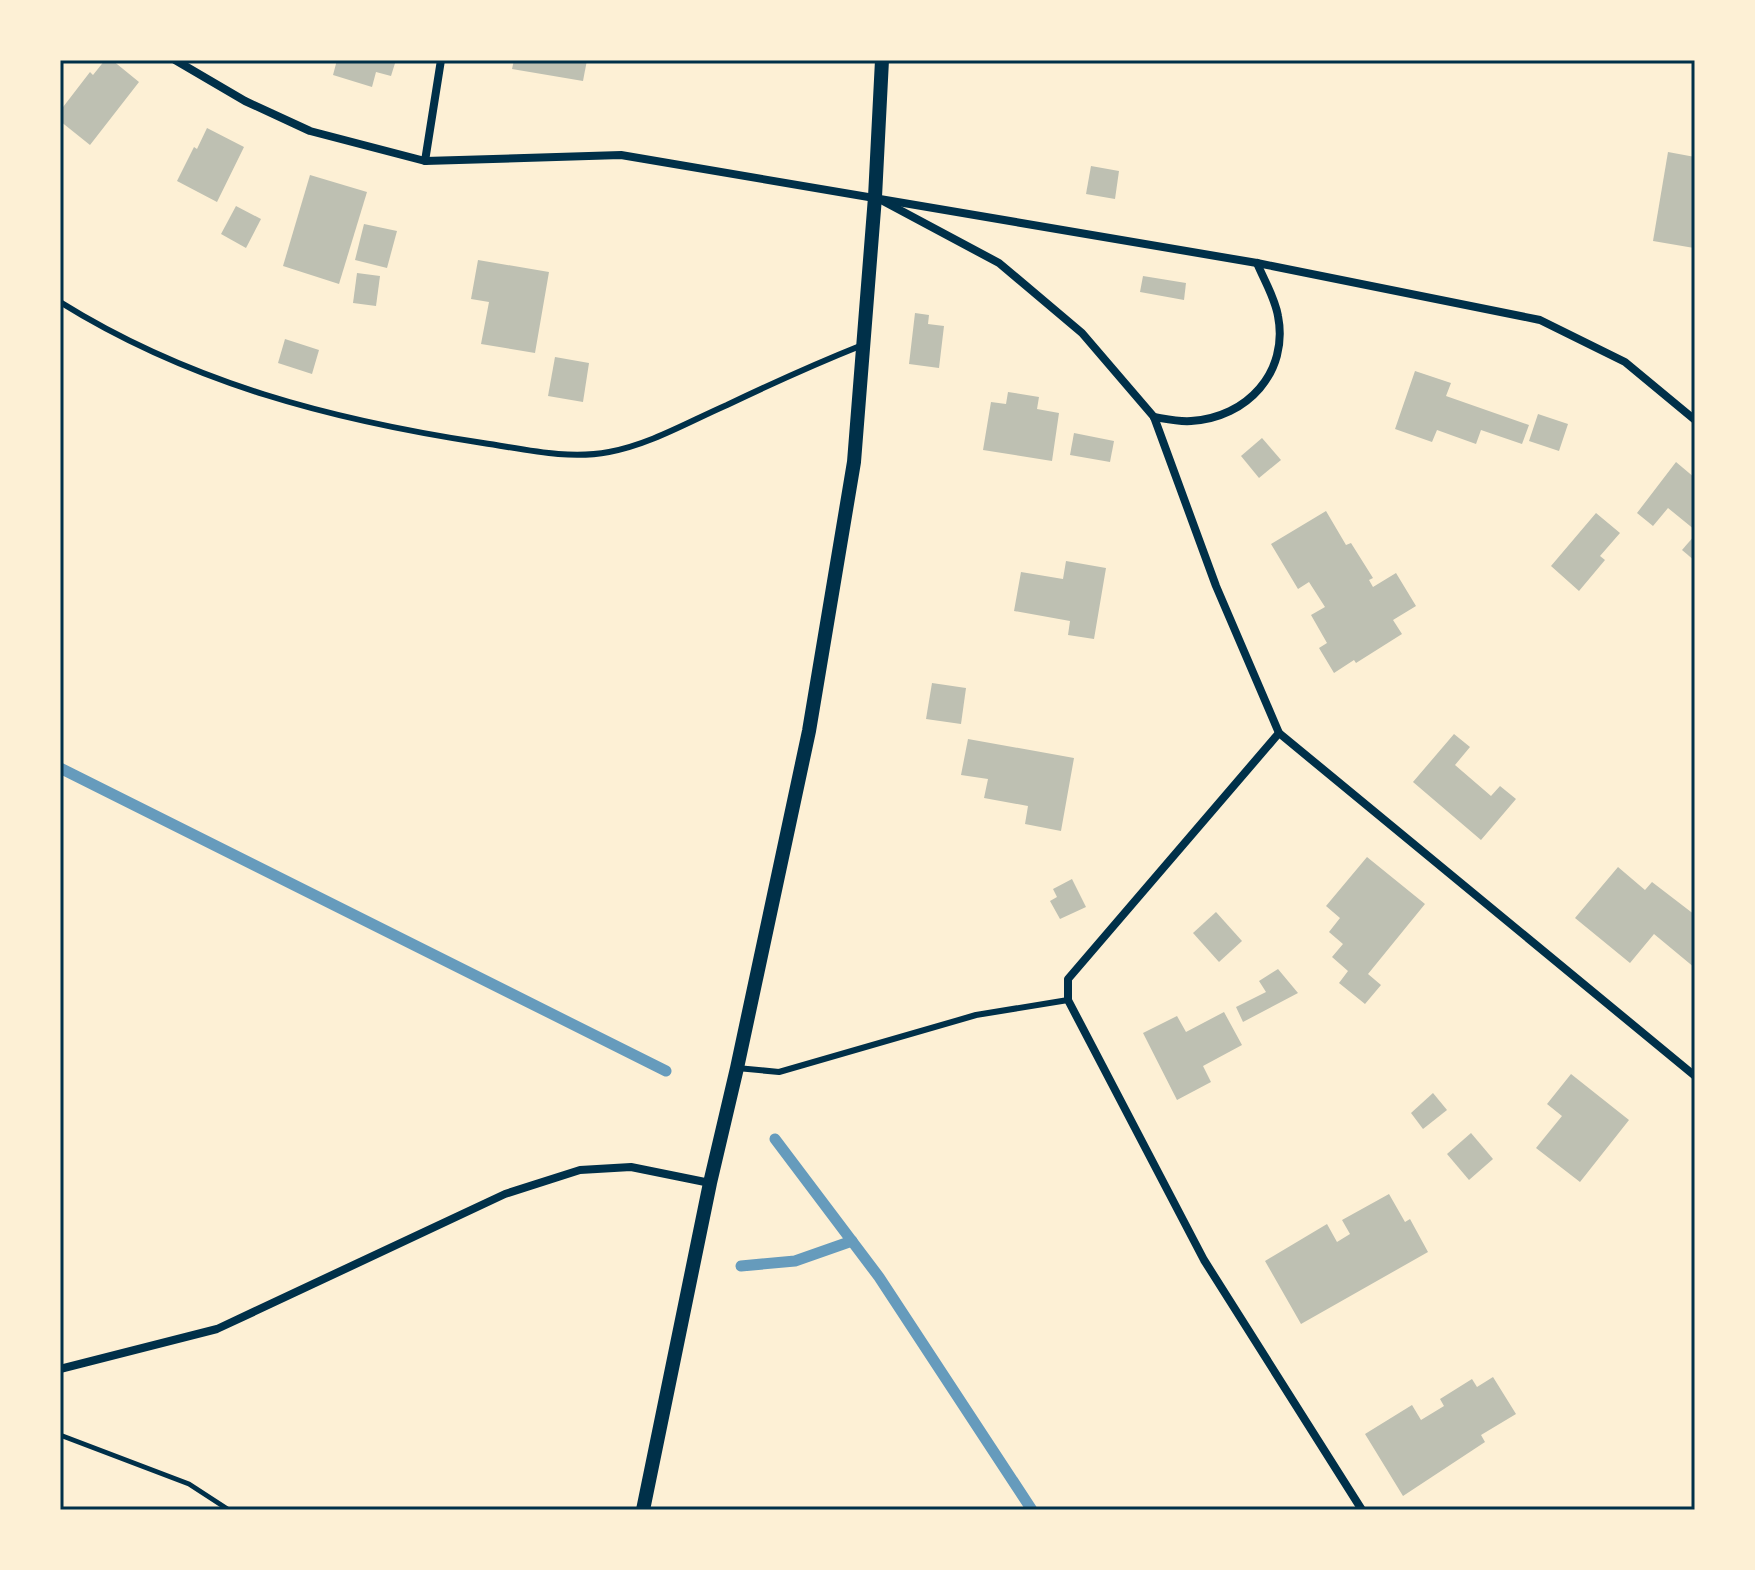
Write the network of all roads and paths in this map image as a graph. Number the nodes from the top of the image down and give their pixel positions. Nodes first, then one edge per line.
1 (175, 60) edge
2 (441, 60) edge
3 (882, 60) edge
4 (425, 161) junction
5 (875, 197) junction
6 (1257, 263) junction
7 (60, 302) edge
8 (863, 345) junction
9 (1154, 417) junction
10 (1695, 420) edge
11 (1279, 733) junction
12 (1068, 1000) junction
13 (737, 1068) junction
14 (1695, 1076) edge
15 (710, 1183) junction
16 (60, 1369) edge
17 (60, 1435) edge
18 (229, 1510) edge
19 (643, 1510) edge
20 (1362, 1510) edge

1 - 4 street
2 - 4 street
3 - 5 street
4 - 5 street
5 - 6 street
5 - 8 street
5 - 9 street
6 - 9 street
6 - 10 street
7 - 8 lane
8 - 13 street
9 - 11 street
11 - 12 street
11 - 14 street
12 - 13 lane
12 - 20 street
13 - 15 street
15 - 16 street
15 - 19 street
17 - 18 path

